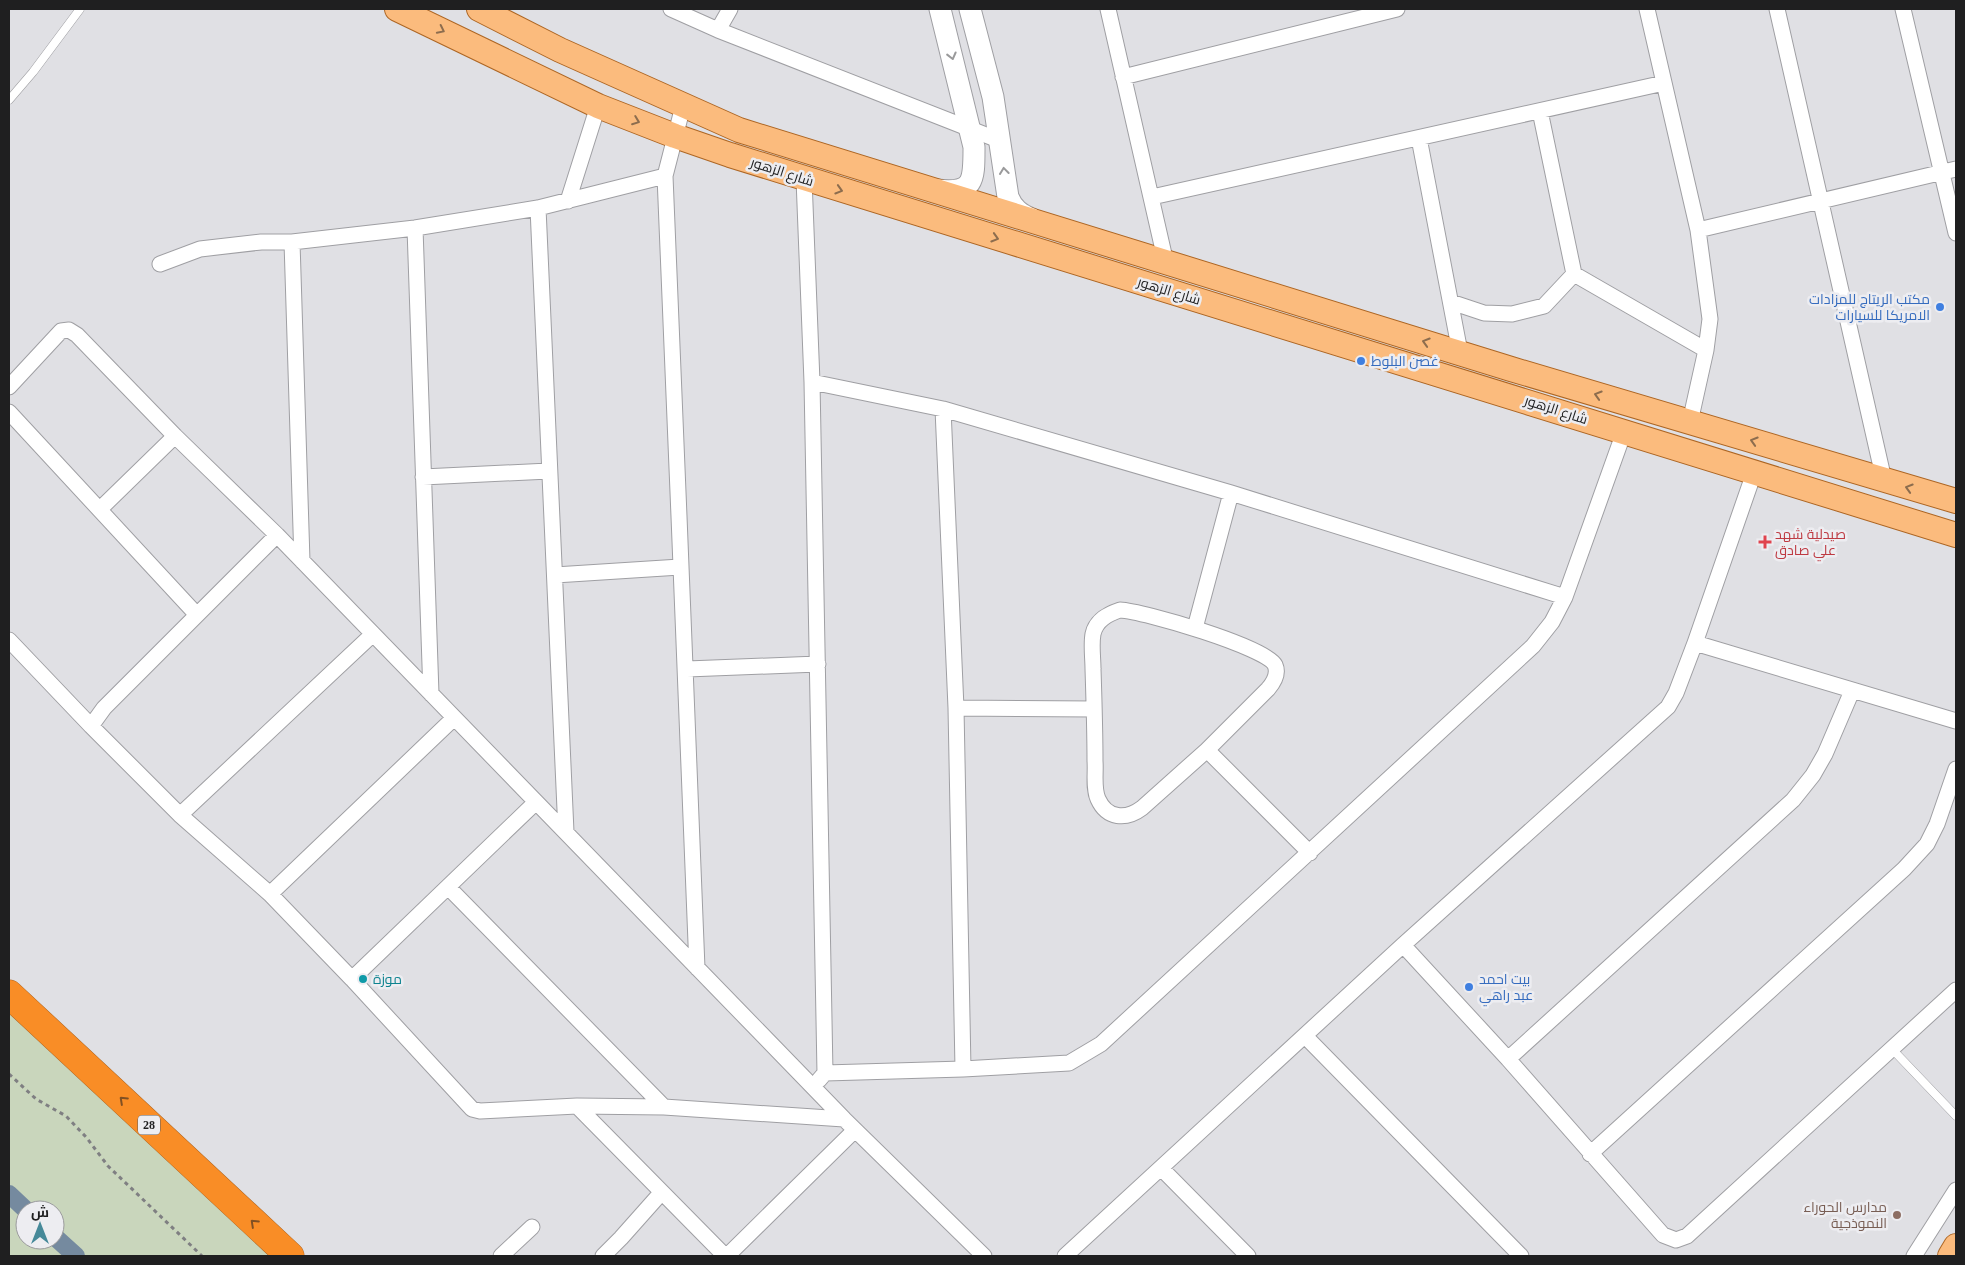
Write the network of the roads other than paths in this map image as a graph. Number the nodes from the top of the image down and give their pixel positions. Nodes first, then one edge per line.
1 (80, 9) edge
2 (397, 9) edge
3 (479, 9) edge
4 (671, 9) edge
5 (730, 9) edge
6 (940, 9) edge
7 (970, 9) edge
8 (1108, 9) edge
9 (1397, 9) edge
10 (1647, 9) edge
11 (1777, 9) edge
12 (1903, 9) edge
13 (718, 30) junction
14 (1123, 78) junction
15 (1664, 83) junction
16 (9, 100) edge
17 (598, 106) junction
18 (683, 106) junction
19 (1540, 111) junction
20 (969, 129) junction
21 (675, 136) junction
22 (1418, 138) junction
23 (1000, 141) junction
24 (1950, 171) edge
25 (664, 176) junction
26 (804, 179) junction
27 (933, 190) junction
28 (1152, 197) junction
29 (568, 200) junction
30 (1821, 201) junction
31 (538, 208) junction
32 (1037, 221) junction
33 (415, 228) junction
34 (1698, 230) junction
35 (1956, 233) edge
36 (292, 242) junction
37 (1166, 263) junction
38 (160, 264) dead end
39 (1574, 274) junction
40 (1451, 302) junction
41 (1706, 350) junction
42 (1460, 352) junction
43 (812, 382) junction
44 (9, 387) edge
45 (943, 409) junction
46 (9, 412) edge
47 (1690, 422) junction
48 (1624, 432) junction
49 (175, 436) junction
50 (549, 471) junction
51 (1754, 473) junction
52 (423, 477) junction
53 (1884, 480) junction
54 (1231, 493) junction
55 (1956, 501) edge
56 (100, 509) junction
57 (277, 535) junction
58 (1956, 535) edge
59 (302, 561) junction
60 (680, 567) junction
61 (555, 575) junction
62 (1565, 598) junction
63 (197, 615) junction
64 (1195, 628) junction
65 (373, 634) junction
66 (9, 640) edge
67 (1695, 643) junction
68 (818, 664) junction
69 (686, 669) junction
70 (1852, 691) junction
71 (431, 694) junction
72 (956, 708) junction
73 (1094, 709) junction
74 (454, 718) junction
75 (1956, 721) edge
76 (91, 726) junction
77 (1207, 750) junction
78 (1956, 769) edge
79 (536, 802) junction
80 (180, 815) junction
81 (566, 832) junction
82 (1310, 853) junction
83 (448, 887) junction
84 (270, 894) junction
85 (1403, 945) junction
86 (697, 968) junction
87 (352, 979) junction
88 (1956, 990) edge
89 (9, 994) edge
90 (1305, 1036) junction
91 (1892, 1049) junction
92 (1508, 1059) junction
93 (963, 1069) junction
94 (826, 1073) junction
95 (814, 1087) junction
96 (577, 1106) junction
97 (664, 1107) junction
98 (1956, 1116) edge
99 (844, 1119) junction
100 (855, 1130) junction
101 (1590, 1154) junction
102 (1160, 1168) junction
103 (1956, 1190) edge
104 (660, 1193) junction
105 (532, 1227) dead end
106 (1956, 1246) edge
107 (1956, 1252) edge
108 (290, 1256) edge
109 (501, 1256) edge
110 (602, 1256) edge
111 (726, 1256) edge
112 (984, 1256) edge
113 (1065, 1256) edge
114 (1248, 1256) edge
115 (1521, 1256) edge
116 (1914, 1256) edge
117 (1951, 1256) edge

1 - 16 lane
2 -> 17 main road, شارع الزهور
3 - 18 main road, شارع الزهور
4 - 13 street
5 - 13 street
6 -> 20 street
7 - 23 street
8 - 14 street
9 - 14 street
10 - 15 street
11 - 30 street
12 - 24 street
13 - 20 street
14 - 28 street
15 - 19 street
15 - 34 street
17 -> 21 main road, شارع الزهور
17 - 29 street
18 - 21 street
18 - 27 main road, شارع الزهور
19 - 22 street
19 - 39 street
20 - 23 street
20 - 27 street
21 - 25 street
21 - 26 main road, شارع الزهور
22 - 28 street
22 - 40 street
32 -> 23 street
24 - 30 street
24 - 35 street
25 - 29 street
25 - 60 street
26 - 43 street
26 -> 48 main road, شارع الزهور
27 - 32 main road, شارع الزهور
28 - 37 street
29 - 31 street
30 - 34 street
30 - 53 street
31 - 33 street
31 - 50 street
32 - 37 main road, شارع الزهور
33 - 36 street
33 - 52 street
34 - 41 street
36 - 38 street
36 - 59 street
42 -> 37 main road, شارع الزهور
39 - 40 street
39 - 41 street
40 - 42 street
41 - 47 street
47 -> 42 main road, شارع الزهور
43 - 45 street
43 - 68 street
44 - 49 street
45 - 54 street
45 - 72 street
46 - 56 street
53 -> 47 main road, شارع الزهور
48 - 51 main road, شارع الزهور
48 - 62 street
49 - 56 street
49 - 57 street
50 - 52 street
50 - 61 street
51 - 58 main road, شارع الزهور
51 - 67 street
52 - 71 street
55 -> 53 main road, شارع الزهور
54 - 62 street
54 - 64 street
56 - 63 street
57 - 59 street
57 - 63 street
59 - 65 street
60 - 61 street
60 - 69 street
61 - 81 street
62 - 82 street
63 - 76 street
64 - 73 street
64 - 77 street
65 - 71 street
65 - 80 street
66 - 76 street
67 - 70 street
67 - 85 street
68 - 69 street
68 - 94 street
69 - 86 street
70 - 75 street
70 - 92 street
71 - 74 street
72 - 73 street
72 - 93 street
73 - 77 street
74 - 79 street
74 - 84 street
76 - 80 street
77 - 82 street
78 - 101 street
79 - 81 street
79 - 83 street
80 - 84 street
81 - 86 street
82 - 93 street
83 - 87 street
83 - 97 street
84 - 87 street
85 - 90 street
85 - 92 street
86 - 95 street
87 - 96 street
88 - 91 street
108 -> 89 highway, 28
90 - 102 street
90 - 115 street
91 - 98 lane
91 - 101 street
92 - 101 street
93 - 94 street
94 - 95 street
95 - 99 street
96 - 97 street
96 - 104 street
97 - 99 street
99 - 100 street
100 - 111 street
100 - 112 street
102 - 113 street
102 - 114 street
103 - 116 street
104 - 110 street
104 - 111 street
105 - 109 street
106 - 117 main road
107 - 117 main road

